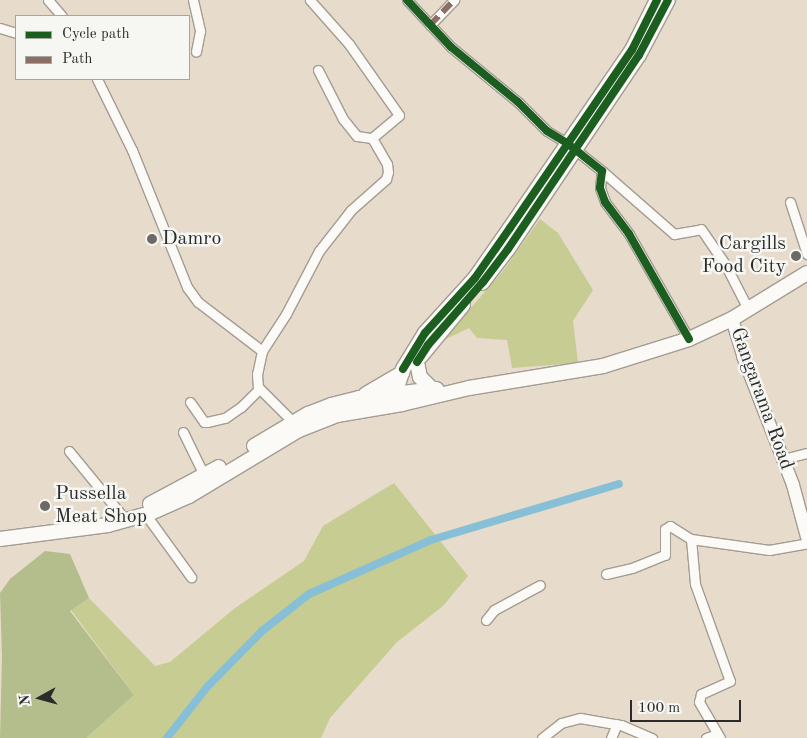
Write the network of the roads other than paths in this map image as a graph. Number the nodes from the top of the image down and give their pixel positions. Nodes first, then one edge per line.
1 (48, 0) edge
2 (193, 0) edge
3 (310, 0) edge
4 (407, 0) edge
5 (454, 0) edge
6 (657, 0) edge
7 (668, 0) edge
8 (61, 15) edge
9 (430, 25) junction
10 (0, 28) edge
11 (15, 33) edge
12 (196, 52) dead end
13 (318, 70) dead end
14 (97, 80) edge
15 (372, 138) junction
16 (572, 146) junction
17 (602, 170) junction
18 (790, 202) dead end
19 (807, 254) edge
20 (807, 272) edge
21 (748, 309) junction
22 (732, 319) junction
23 (689, 339) junction
24 (262, 350) junction
25 (417, 362) junction
26 (402, 373) junction
27 (469, 388) junction
28 (259, 389) junction
29 (432, 389) junction
30 (359, 398) junction
31 (398, 399) junction
32 (190, 402) dead end
33 (296, 426) junction
34 (183, 432) dead end
35 (69, 451) dead end
36 (807, 453) edge
37 (783, 459) junction
38 (204, 475) junction
39 (120, 513) junction
40 (146, 515) junction
41 (0, 532) edge
42 (807, 537) edge
43 (0, 539) edge
44 (691, 539) junction
45 (807, 543) edge
46 (606, 574) dead end
47 (191, 577) dead end
48 (540, 585) dead end
49 (486, 620) dead end
50 (617, 724) junction
51 (718, 736) edge
52 (542, 738) edge
53 (612, 738) edge
54 (652, 738) edge
55 (706, 738) edge

1 - 8 street
2 - 12 street
3 - 15 street
4 - 9 street
5 - 9 street
6 - 16 main road
7 - 16 main road
9 - 16 street
10 - 11 street
13 - 15 street
14 - 24 street
15 - 24 street
16 - 17 street
16 - 25 main road
16 - 26 main road
17 - 21 street
17 - 23 street
18 - 19 street
20 - 21 main road
21 - 22 main road
22 - 23 main road
22 - 37 street, Gangarama Road
23 - 27 main road
24 - 28 street
25 - 29 main road
25 - 31 main road
26 - 30 main road
26 - 31 main road
27 - 29 main road
27 - 31 main road
28 - 32 street
28 - 33 street
29 - 31 main road
30 - 31 main road
30 - 33 main road
31 - 33 main road
33 - 38 main road
33 - 40 main road
34 - 38 street
35 - 39 street
36 - 37 street
37 - 42 street, Gangarama Road
38 - 39 main road
39 - 41 main road
40 - 43 main road
40 - 47 street
44 - 45 street
44 - 46 street
44 - 51 street
48 - 49 street
50 - 52 street
50 - 53 street
50 - 54 street
51 - 55 street

